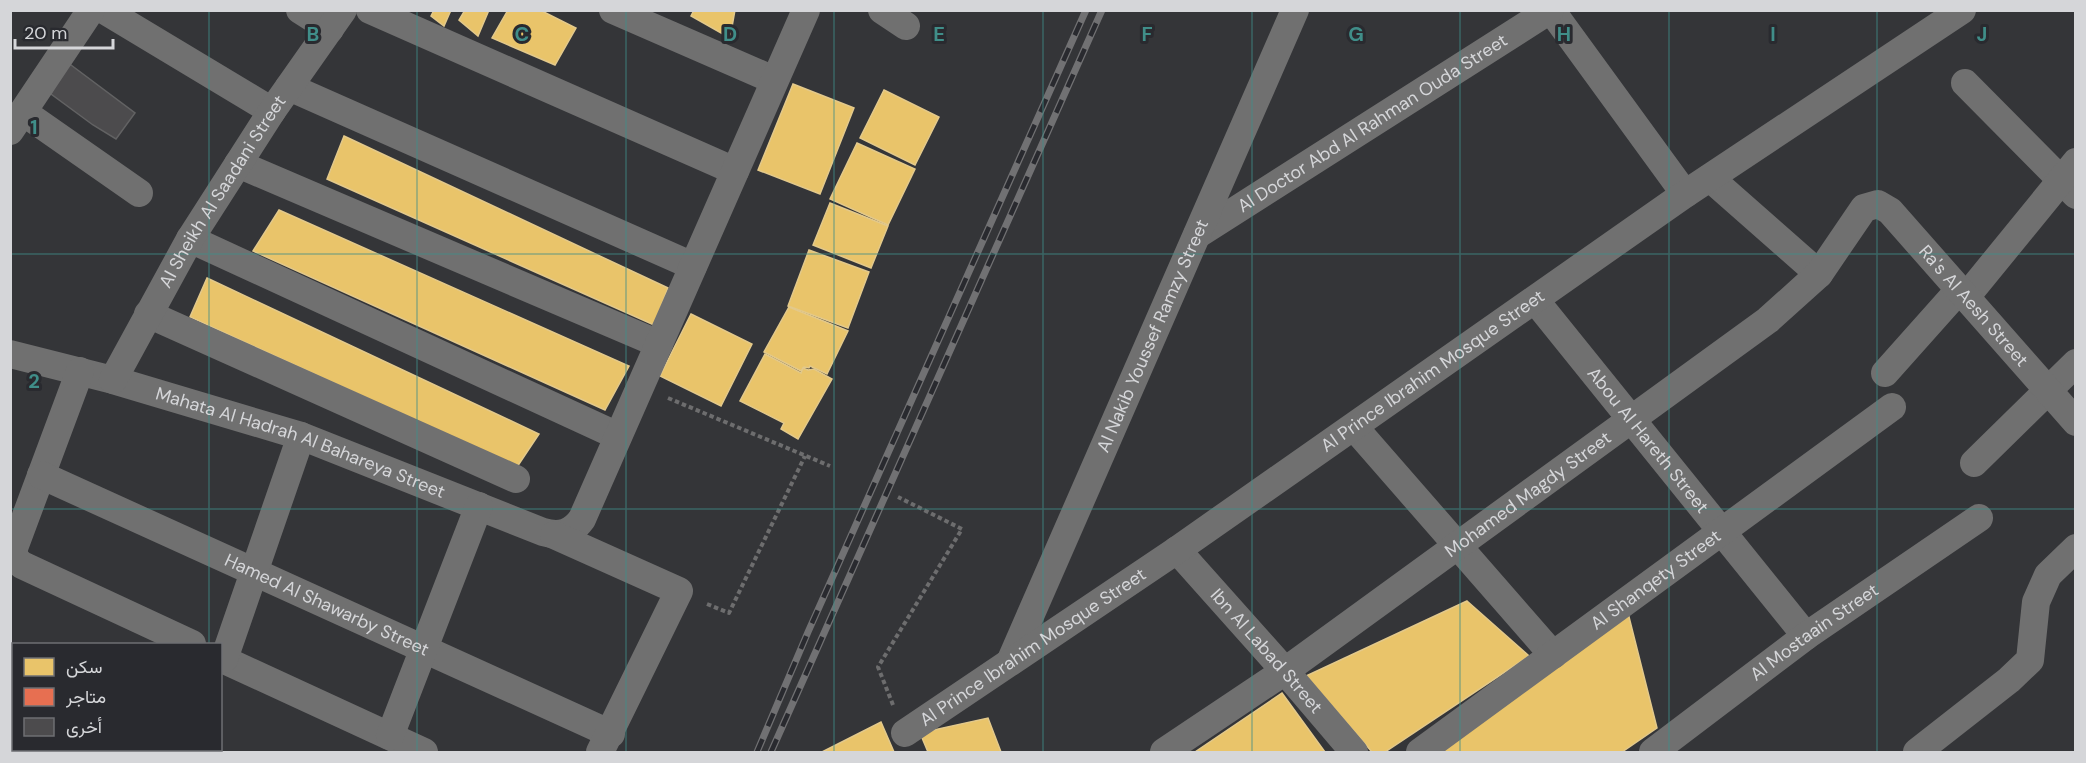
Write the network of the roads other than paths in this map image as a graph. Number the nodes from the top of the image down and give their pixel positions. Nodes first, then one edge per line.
1 (91, 10) edge
2 (104, 10) edge
3 (300, 10) edge
4 (370, 10) edge
5 (614, 10) edge
6 (806, 10) edge
7 (882, 10) edge
8 (1295, 10) edge
9 (1512, 10) edge
10 (1551, 10) edge
11 (1962, 10) edge
12 (337, 20) edge
13 (906, 26) dead end
14 (1497, 44) junction
15 (774, 80) junction
16 (1965, 83) dead end
17 (289, 87) junction
18 (272, 111) junction
19 (17, 122) edge
20 (238, 164) junction
21 (735, 171) junction
22 (1710, 178) junction
23 (2071, 179) edge
24 (139, 193) dead end
25 (1685, 194) junction
26 (1864, 208) joint
27 (1197, 235) junction
28 (190, 239) junction
29 (693, 266) junction
30 (1819, 274) junction
31 (1962, 293) junction
32 (1534, 300) junction
33 (148, 314) junction
34 (659, 344) junction
35 (10, 354) edge
36 (2076, 363) edge
37 (80, 371) junction
38 (1885, 373) dead end
39 (113, 380) junction
40 (2048, 391) junction
41 (1892, 407) dead end
42 (1631, 419) junction
43 (2076, 423) edge
44 (1354, 427) junction
45 (301, 436) junction
46 (618, 436) junction
47 (1974, 463) dead end
48 (41, 475) junction
49 (516, 479) dead end
50 (479, 506) junction
51 (1979, 518) dead end
52 (1722, 531) junction
53 (554, 535) junction
54 (1457, 546) junction
55 (1177, 550) junction
56 (2073, 555) edge
57 (254, 572) junction
58 (1806, 636) junction
59 (188, 643) edge
60 (424, 648) junction
61 (1553, 655) junction
62 (222, 658) edge
63 (1010, 662) junction
64 (1285, 671) junction
65 (905, 733) dead end
66 (390, 736) junction
67 (606, 743) edge
68 (424, 753) edge
69 (1164, 753) edge
70 (1354, 753) edge
71 (1420, 753) edge
72 (1653, 753) edge
73 (1917, 753) edge

1 - 19 street
2 - 18 street
3 - 12 street
4 - 21 street
5 - 15 street
6 - 15 street
7 - 13 street
8 - 27 street, Al Nakib Youssef Ramzy Street
9 - 14 street
10 - 14 street, Al Doctor Abd Al Rahman Ouda Street
10 - 25 street
11 - 22 street, Al Prince Ibrahim Mosque Street
12 - 17 street, Al Sheikh Al Saadani Street
14 - 27 street, Al Doctor Abd Al Rahman Ouda Street
15 - 21 street
16 - 23 street
17 - 18 street, Al Sheikh Al Saadani Street
17 - 29 street
18 - 20 street, Al Sheikh Al Saadani Street
19 - 24 street
20 - 28 street, Al Sheikh Al Saadani Street
20 - 34 street
21 - 29 street
22 - 25 street, Al Prince Ibrahim Mosque Street
22 - 30 street
23 - 31 street
25 - 32 street, Al Prince Ibrahim Mosque Street
26 - 30 street, Mohamed Magdy Street
26 - 31 street, Ra's Al Aesh Street
27 - 63 street, Al Nakib Youssef Ramzy Street
28 - 33 street, Al Sheikh Al Saadani Street
28 - 46 street
29 - 34 street
30 - 42 street, Mohamed Magdy Street
31 - 38 street
31 - 40 street, Ra's Al Aesh Street
32 - 42 street, Abou Al Hareth Street
32 - 44 street, Al Prince Ibrahim Mosque Street
33 - 39 street, Al Sheikh Al Saadani Street
33 - 49 street
34 - 46 street
35 - 37 street, Mahata Al Hadrah Al Bahareya Street
36 - 40 street
37 - 39 street, Mahata Al Hadrah Al Bahareya Street
37 - 48 street
39 - 45 street, Mahata Al Hadrah Al Bahareya Street
40 - 43 street, Ra's Al Aesh Street
40 - 47 street
41 - 52 street, Al Shanqety Street
42 - 52 street, Abou Al Hareth Street
42 - 54 street, Mohamed Magdy Street
44 - 54 street
44 - 55 street, Al Prince Ibrahim Mosque Street
45 - 50 street, Mahata Al Hadrah Al Bahareya Street
45 - 57 street
46 - 53 street
48 - 57 street, Hamed Al Shawarby Street
48 - 59 street
50 - 53 street, Mahata Al Hadrah Al Bahareya Street
50 - 60 street
51 - 58 street, Al Mostaain Street
52 - 58 street, Abou Al Hareth Street
52 - 61 street, Al Shanqety Street
53 - 67 street, Mahata Al Hadrah Al Bahareya Street
54 - 61 street
54 - 64 street, Mohamed Magdy Street
55 - 63 street, Al Prince Ibrahim Mosque Street
55 - 64 street, Ibn Al Labad Street
56 - 73 street
57 - 60 street, Hamed Al Shawarby Street
57 - 62 street
58 - 72 street, Al Mostaain Street
60 - 66 street
60 - 67 street, Hamed Al Shawarby Street
61 - 71 street, Al Shanqety Street
62 - 66 street
63 - 65 street, Al Prince Ibrahim Mosque Street
64 - 69 street, Mohamed Magdy Street
64 - 70 street, Ibn Al Labad Street
66 - 68 street

